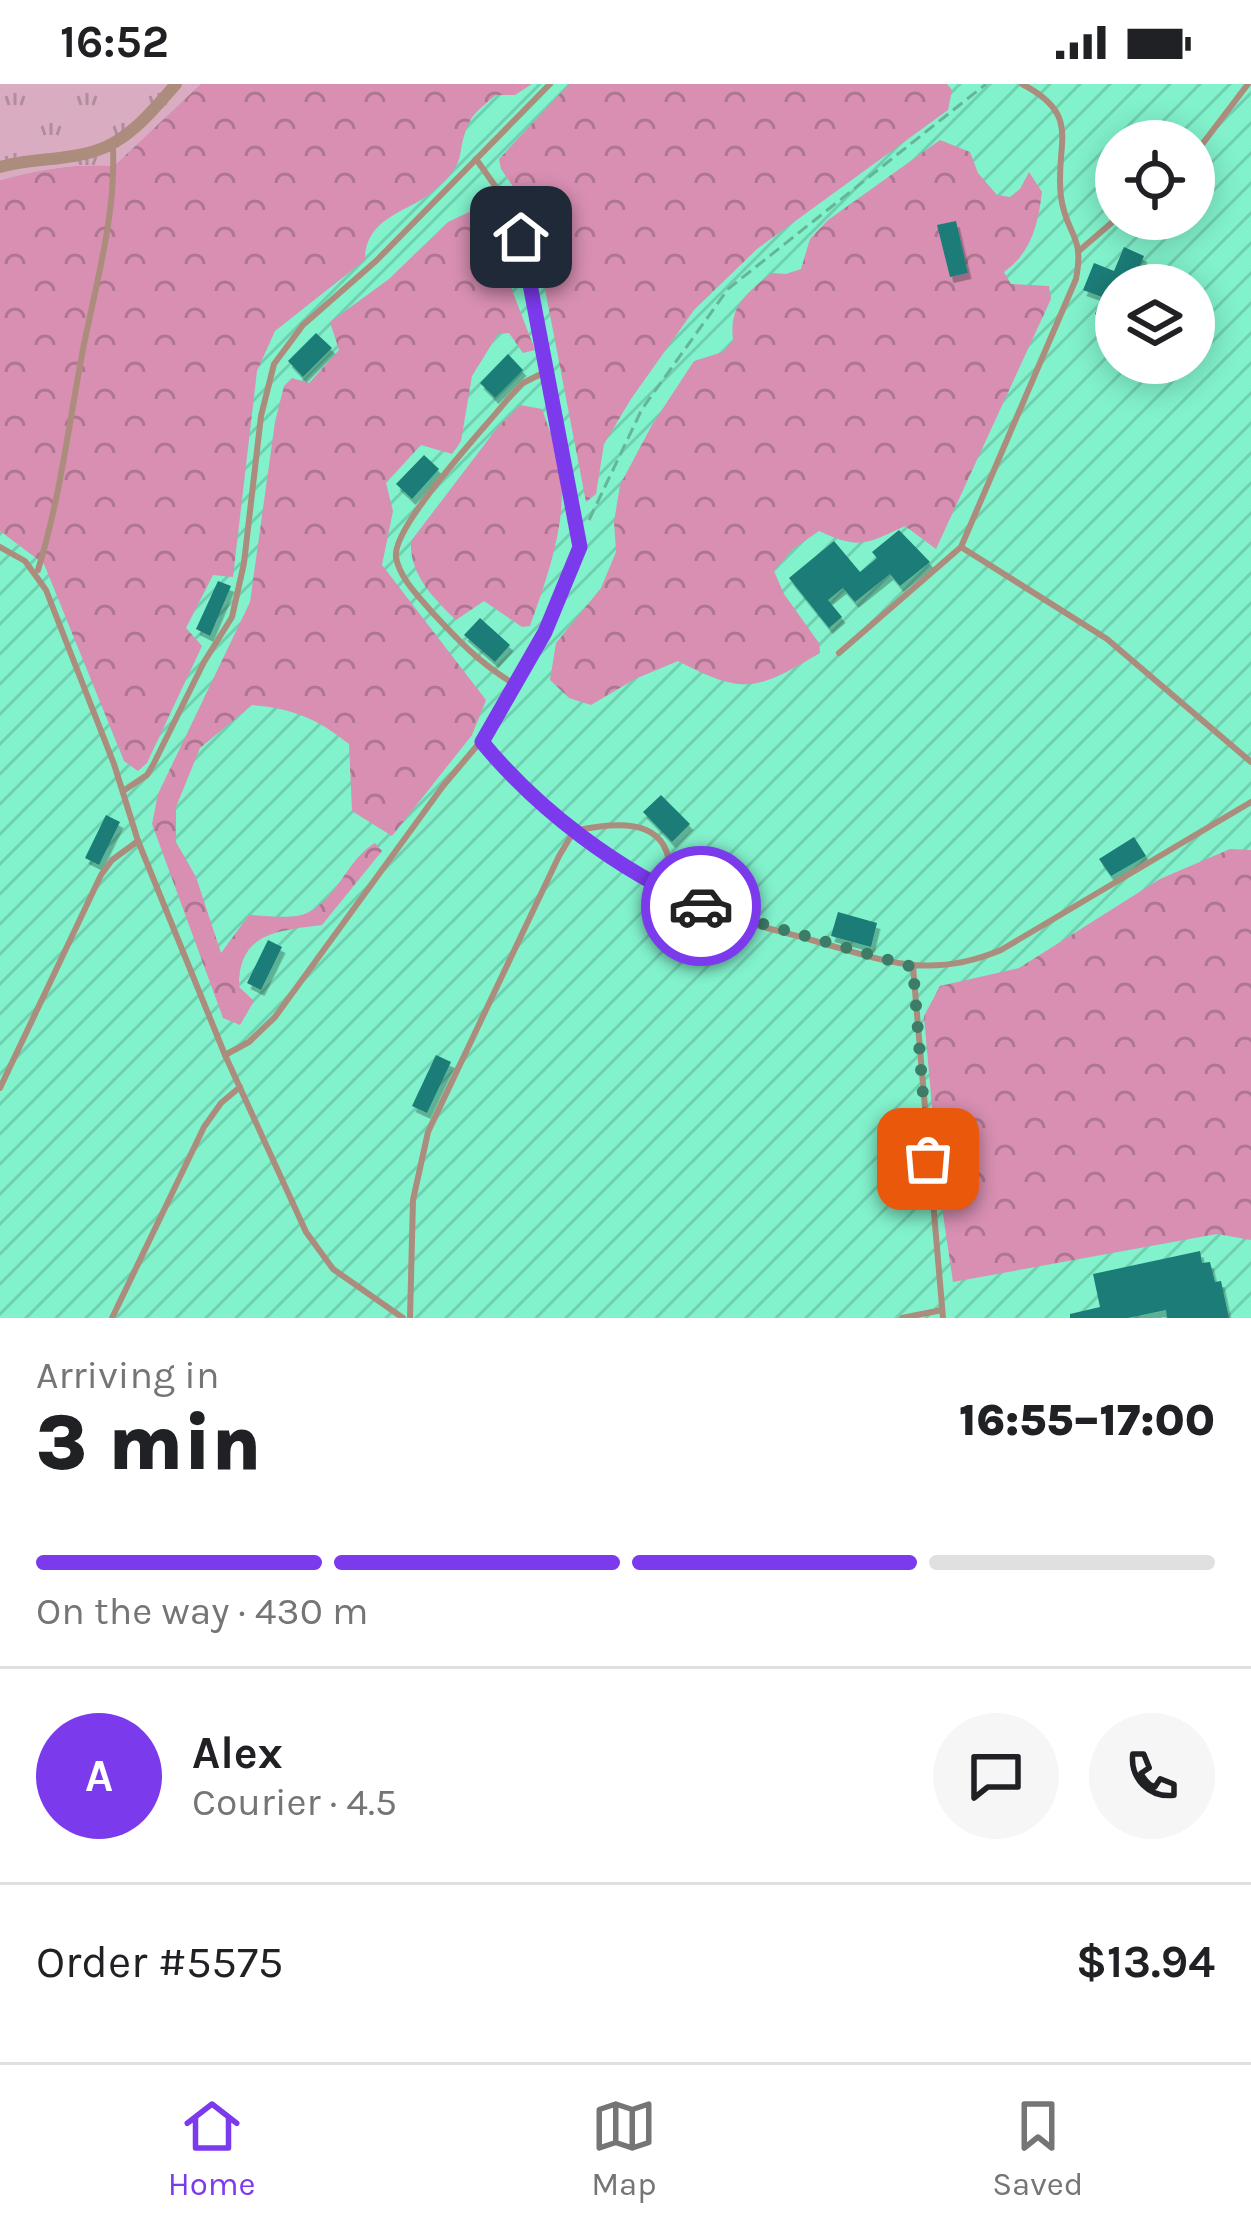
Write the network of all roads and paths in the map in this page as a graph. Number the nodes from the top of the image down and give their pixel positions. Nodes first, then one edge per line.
1 (176, 84) edge
2 (550, 84) edge
3 (986, 84) edge
4 (1022, 84) edge
5 (1248, 84) edge
6 (1215, 127) edge
7 (112, 144) junction
8 (476, 159) junction
9 (0, 167) edge
10 (1095, 237) edge
11 (1080, 250) junction
12 (547, 370) junction
13 (580, 530) junction
14 (0, 547) edge
15 (961, 547) junction
16 (37, 572) junction
17 (838, 652) dead end
18 (515, 685) junction
19 (482, 742) junction
20 (1251, 762) edge
21 (123, 791) junction
22 (1251, 802) edge
23 (574, 831) junction
24 (138, 841) junction
25 (668, 892) junction
26 (913, 967) junction
27 (225, 1055) junction
28 (240, 1087) junction
29 (0, 1088) edge
30 (943, 1314) edge
31 (112, 1318) edge
32 (406, 1318) edge
33 (902, 1318) edge

1 - 7 street
2 - 8 lane
3 - 13 path
4 - 11 lane
5 - 6 lane
7 - 9 street
7 - 16 lane
8 - 12 lane
8 - 21 lane
10 - 11 lane
11 - 15 lane
12 - 13 lane
12 - 18 lane
13 - 18 lane
14 - 16 lane
15 - 17 lane
15 - 20 lane
16 - 21 lane
18 - 19 lane
19 - 23 lane
19 - 27 lane
21 - 24 lane
22 - 26 lane
23 - 25 lane
23 - 25 lane
23 - 32 lane
24 - 27 lane
24 - 29 lane
25 - 26 lane
26 - 30 lane
27 - 28 lane
28 - 31 lane
28 - 32 lane
30 - 33 lane

